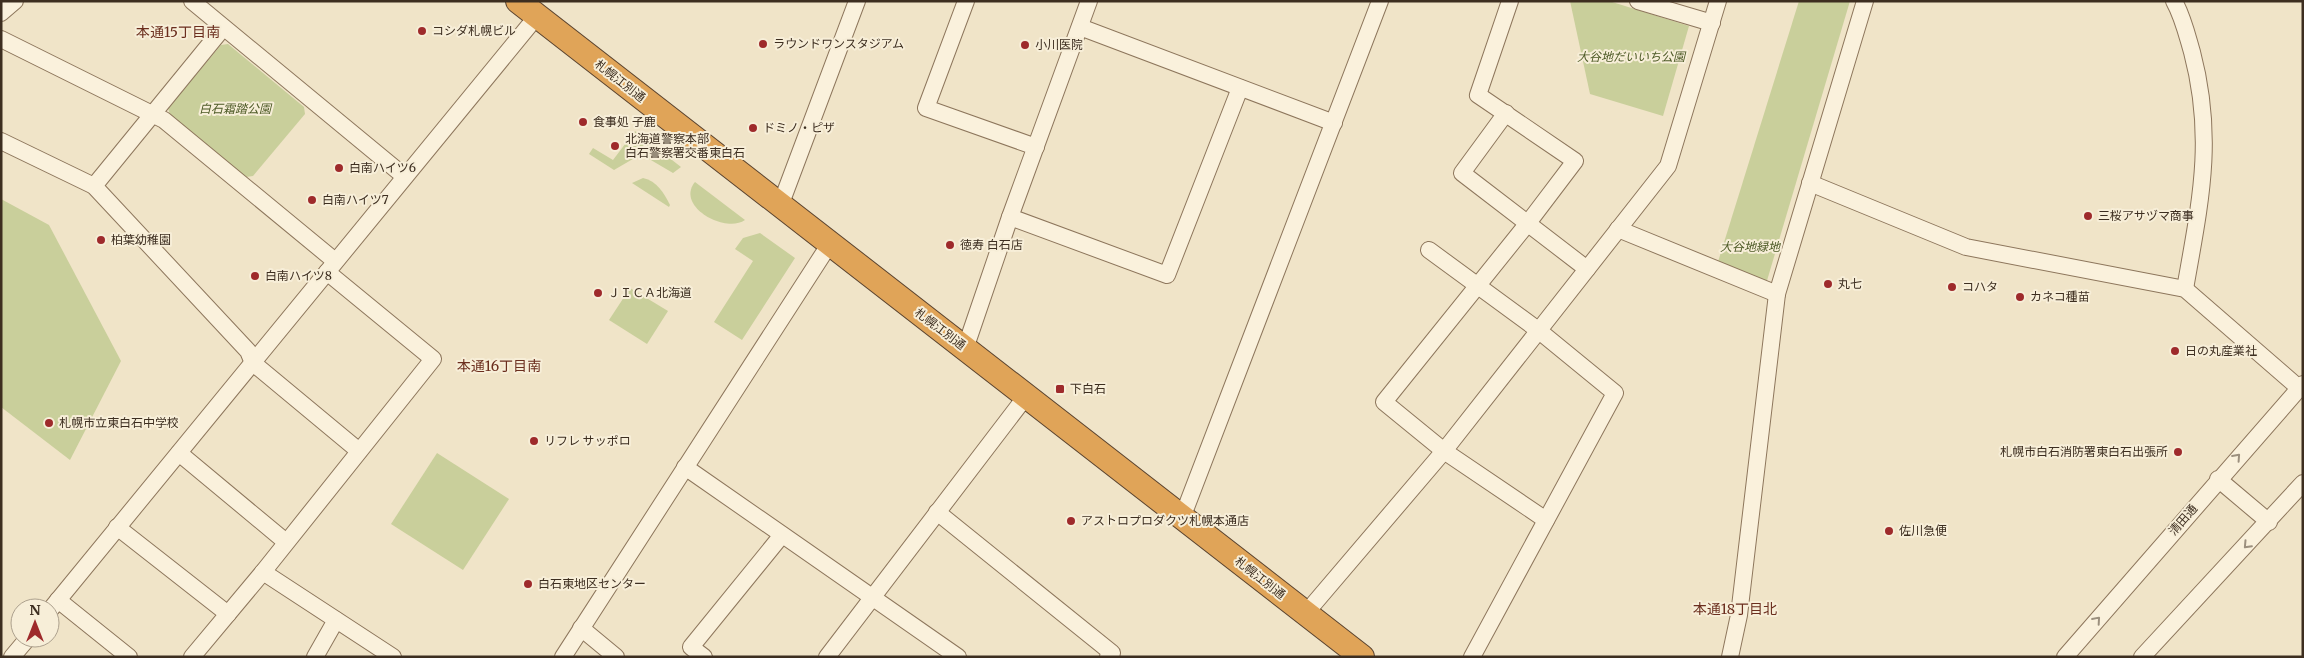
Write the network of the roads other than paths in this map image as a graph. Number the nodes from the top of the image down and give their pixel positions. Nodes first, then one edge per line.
1 (15, 1) edge
2 (192, 1) edge
3 (518, 1) edge
4 (857, 1) edge
5 (966, 1) edge
6 (1089, 1) edge
7 (1380, 1) edge
8 (1510, 1) edge
9 (1638, 1) edge
10 (1718, 1) edge
11 (1865, 1) edge
12 (2174, 1) edge
13 (1, 13) edge
14 (536, 16) junction
15 (1712, 23) junction
16 (1080, 27) junction
17 (223, 28) junction
18 (1, 39) edge
19 (1240, 88) junction
20 (1506, 113) junction
21 (151, 114) junction
22 (1334, 123) junction
23 (1, 141) edge
24 (1036, 147) junction
25 (404, 176) junction
26 (1810, 183) junction
27 (94, 186) junction
28 (780, 206) junction
29 (1010, 217) junction
30 (1528, 223) junction
31 (1618, 229) junction
32 (829, 245) junction
33 (1429, 250) dead end
34 (331, 266) junction
35 (1587, 269) junction
36 (1478, 286) junction
37 (2185, 289) junction
38 (1777, 294) junction
39 (1538, 330) junction
40 (965, 349) junction
41 (254, 364) junction
42 (2301, 386) edge
43 (1027, 395) junction
44 (359, 451) junction
45 (1444, 451) junction
46 (179, 453) junction
47 (685, 467) junction
48 (2218, 479) junction
49 (2303, 483) edge
50 (937, 512) junction
51 (1182, 518) junction
52 (1546, 520) junction
53 (2269, 522) junction
54 (117, 527) junction
55 (782, 534) junction
56 (286, 542) junction
57 (263, 572) junction
58 (873, 597) junction
59 (60, 598) edge
60 (60, 609) edge
61 (228, 614) junction
62 (1306, 614) junction
63 (336, 620) junction
64 (581, 628) junction
65 (2068, 656) edge
66 (130, 657) edge
67 (192, 657) edge
68 (315, 657) edge
69 (393, 657) edge
70 (563, 657) edge
71 (616, 657) edge
72 (704, 657) edge
73 (826, 657) edge
74 (958, 657) edge
75 (1108, 657) edge
76 (1362, 657) edge
77 (1472, 657) edge
78 (1730, 657) edge
79 (2142, 657) edge

1 - 13 street
2 - 17 street
3 - 14 highway, 札幌江別通
4 - 28 street
5 - 24 street
6 - 16 street
7 - 22 street
8 - 20 street
9 - 15 street
10 - 15 street
11 - 26 street
12 - 37 street
14 - 25 street
14 - 28 highway, 札幌江別通
15 - 31 street
16 - 19 street
16 - 24 street
17 - 21 street
17 - 25 street
18 - 21 street
19 - 22 street
19 - 29 street
20 - 30 street
20 - 30 street
21 - 27 street
21 - 34 street
22 - 51 street
23 - 27 street
24 - 29 street
25 - 34 street
26 - 37 street
26 - 38 street
27 - 41 street
28 - 32 highway, 札幌江別通
29 - 40 street
30 - 35 street
30 - 36 street
31 - 35 street
31 - 38 street
32 - 40 highway, 札幌江別通
32 - 47 street
33 - 36 street
34 - 41 street
34 - 44 street
35 - 39 street
36 - 39 street
36 - 45 street
37 - 42 street
38 - 78 street
39 - 45 street
39 - 52 street
40 - 43 highway, 札幌江別通
41 - 44 street
41 - 46 street
48 -> 42 street, 清田通
43 - 50 street
43 - 51 highway, 札幌江別通
44 - 56 street
45 - 52 street
45 - 62 street
46 - 54 street
46 - 56 street
47 - 55 street
47 - 64 street
48 - 53 street
65 -> 48 street, 清田通
49 - 53 street
50 - 58 street
50 - 75 street
51 - 62 highway, 札幌江別通
52 - 77 street
53 -> 79 street
54 - 59 street
54 - 61 street
55 - 58 street
55 - 72 street
56 - 57 street
57 - 61 street
57 - 63 street
58 - 73 street
58 - 74 street
60 - 66 street
61 - 67 street
62 - 76 highway, 札幌江別通
63 - 68 street
63 - 69 street
64 - 70 street
64 - 71 street

